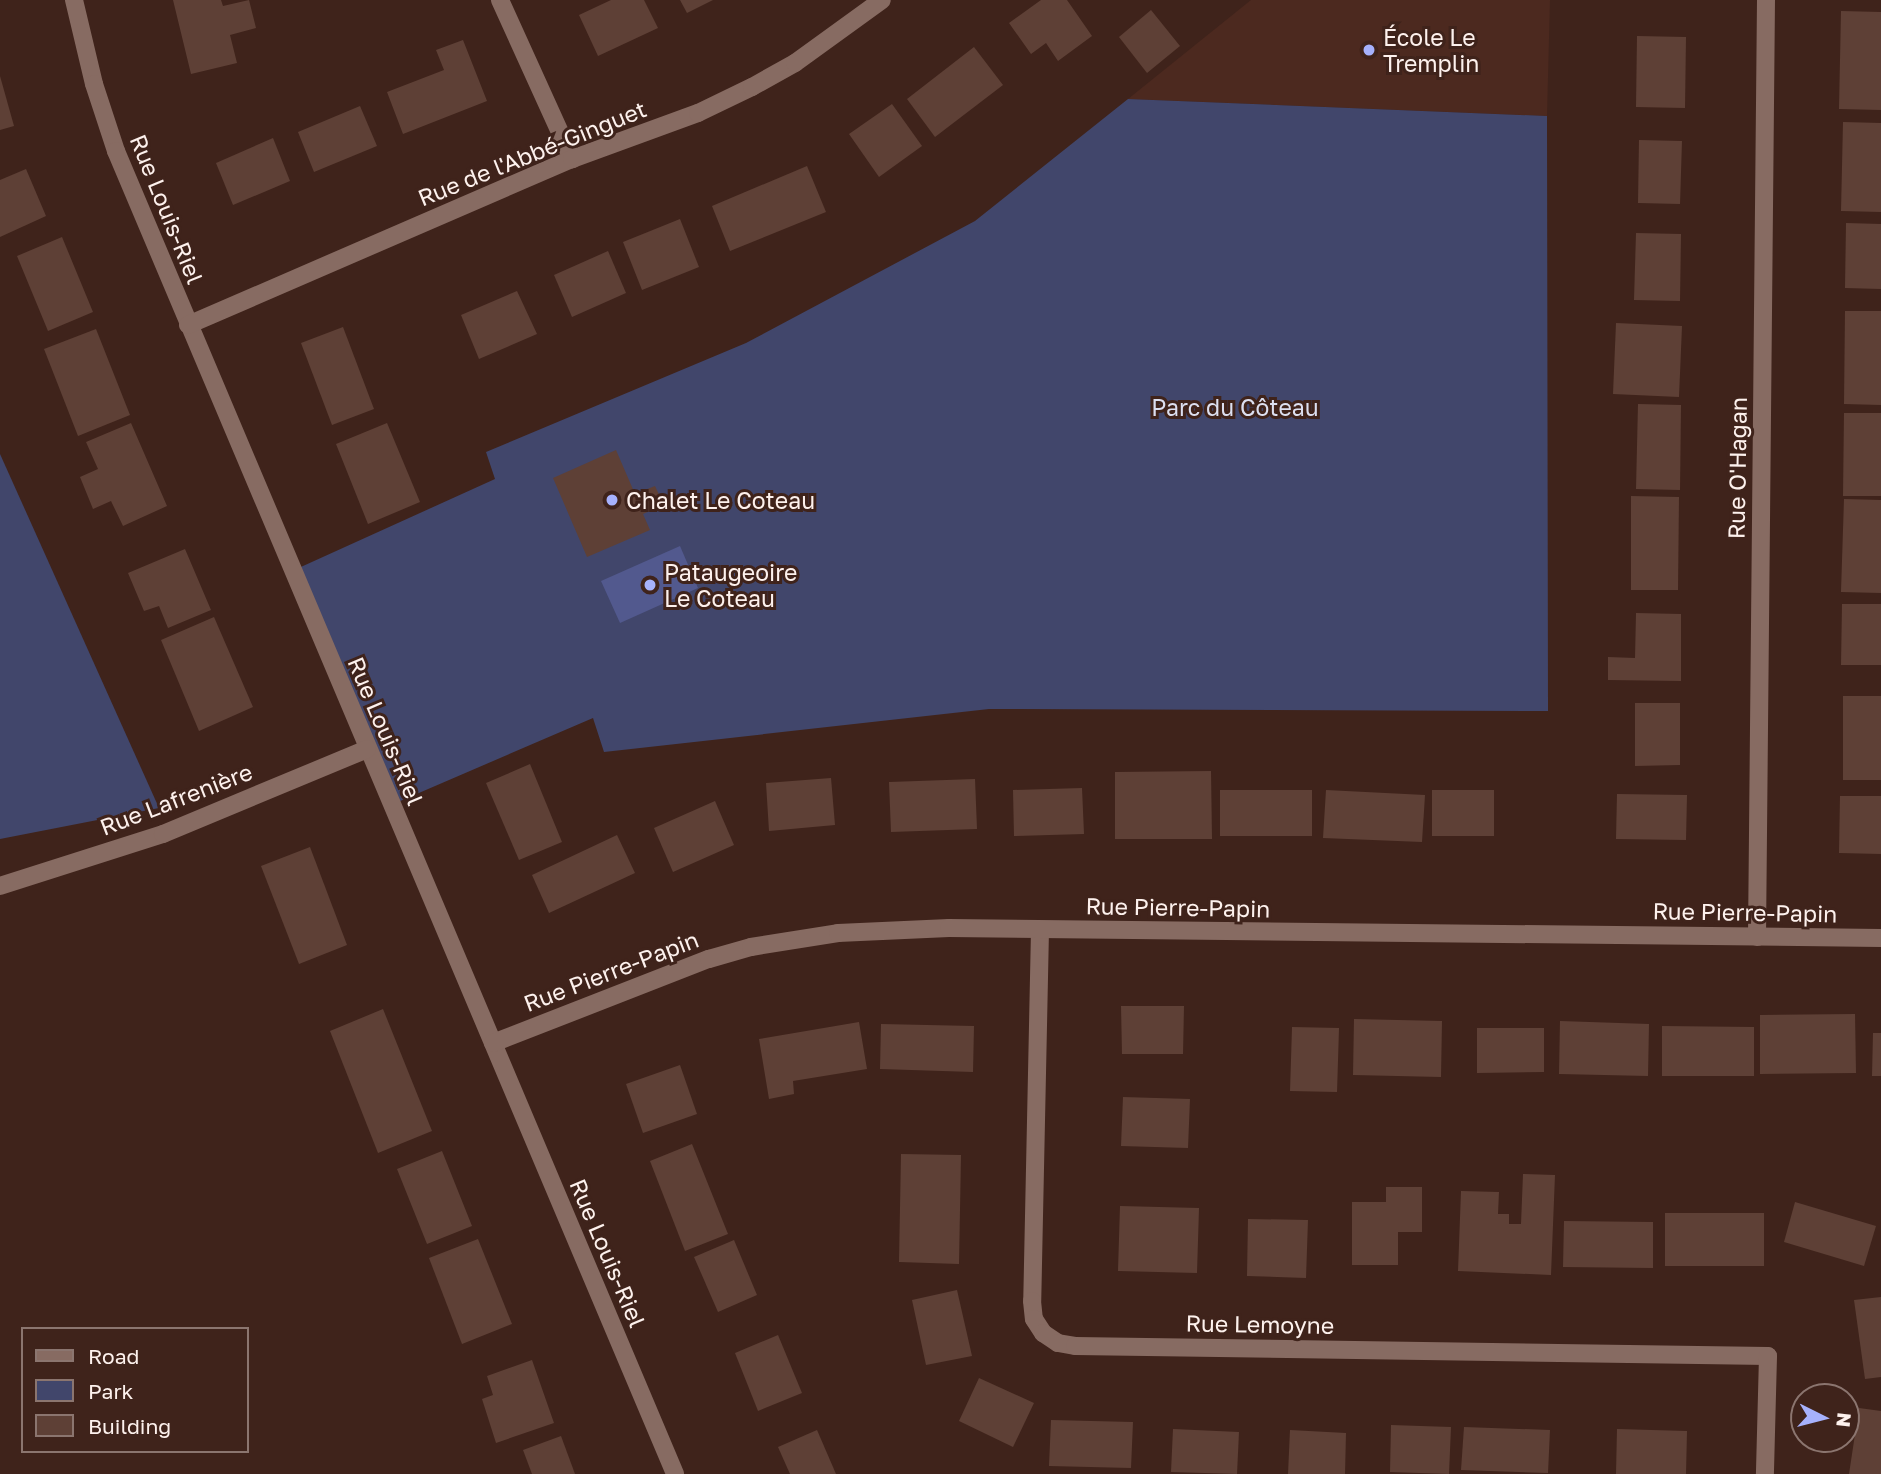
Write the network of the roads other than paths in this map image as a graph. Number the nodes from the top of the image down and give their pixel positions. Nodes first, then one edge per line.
1 (74, 0) edge
2 (500, 0) edge
3 (882, 0) edge
4 (1766, 0) edge
5 (572, 159) junction
6 (187, 325) junction
7 (367, 750) junction
8 (0, 886) edge
9 (1040, 930) junction
10 (1757, 937) junction
11 (1881, 938) edge
12 (493, 1043) junction
13 (675, 1474) edge
14 (1765, 1474) edge

1 - 6 street, Rue Louis-Riel
2 - 5 street
3 - 5 street, Rue de l'Abbé-Ginguet
4 - 10 street, Rue O'Hagan
5 - 6 street, Rue de l'Abbé-Ginguet
6 - 7 street, Rue Louis-Riel
7 - 8 street, Rue Lafrenière
7 - 12 street, Rue Louis-Riel
9 - 10 street, Rue Pierre-Papin
9 - 12 street, Rue Pierre-Papin
9 - 14 street, Rue Lemoyne
10 - 11 street, Rue Pierre-Papin
12 - 13 street, Rue Louis-Riel

